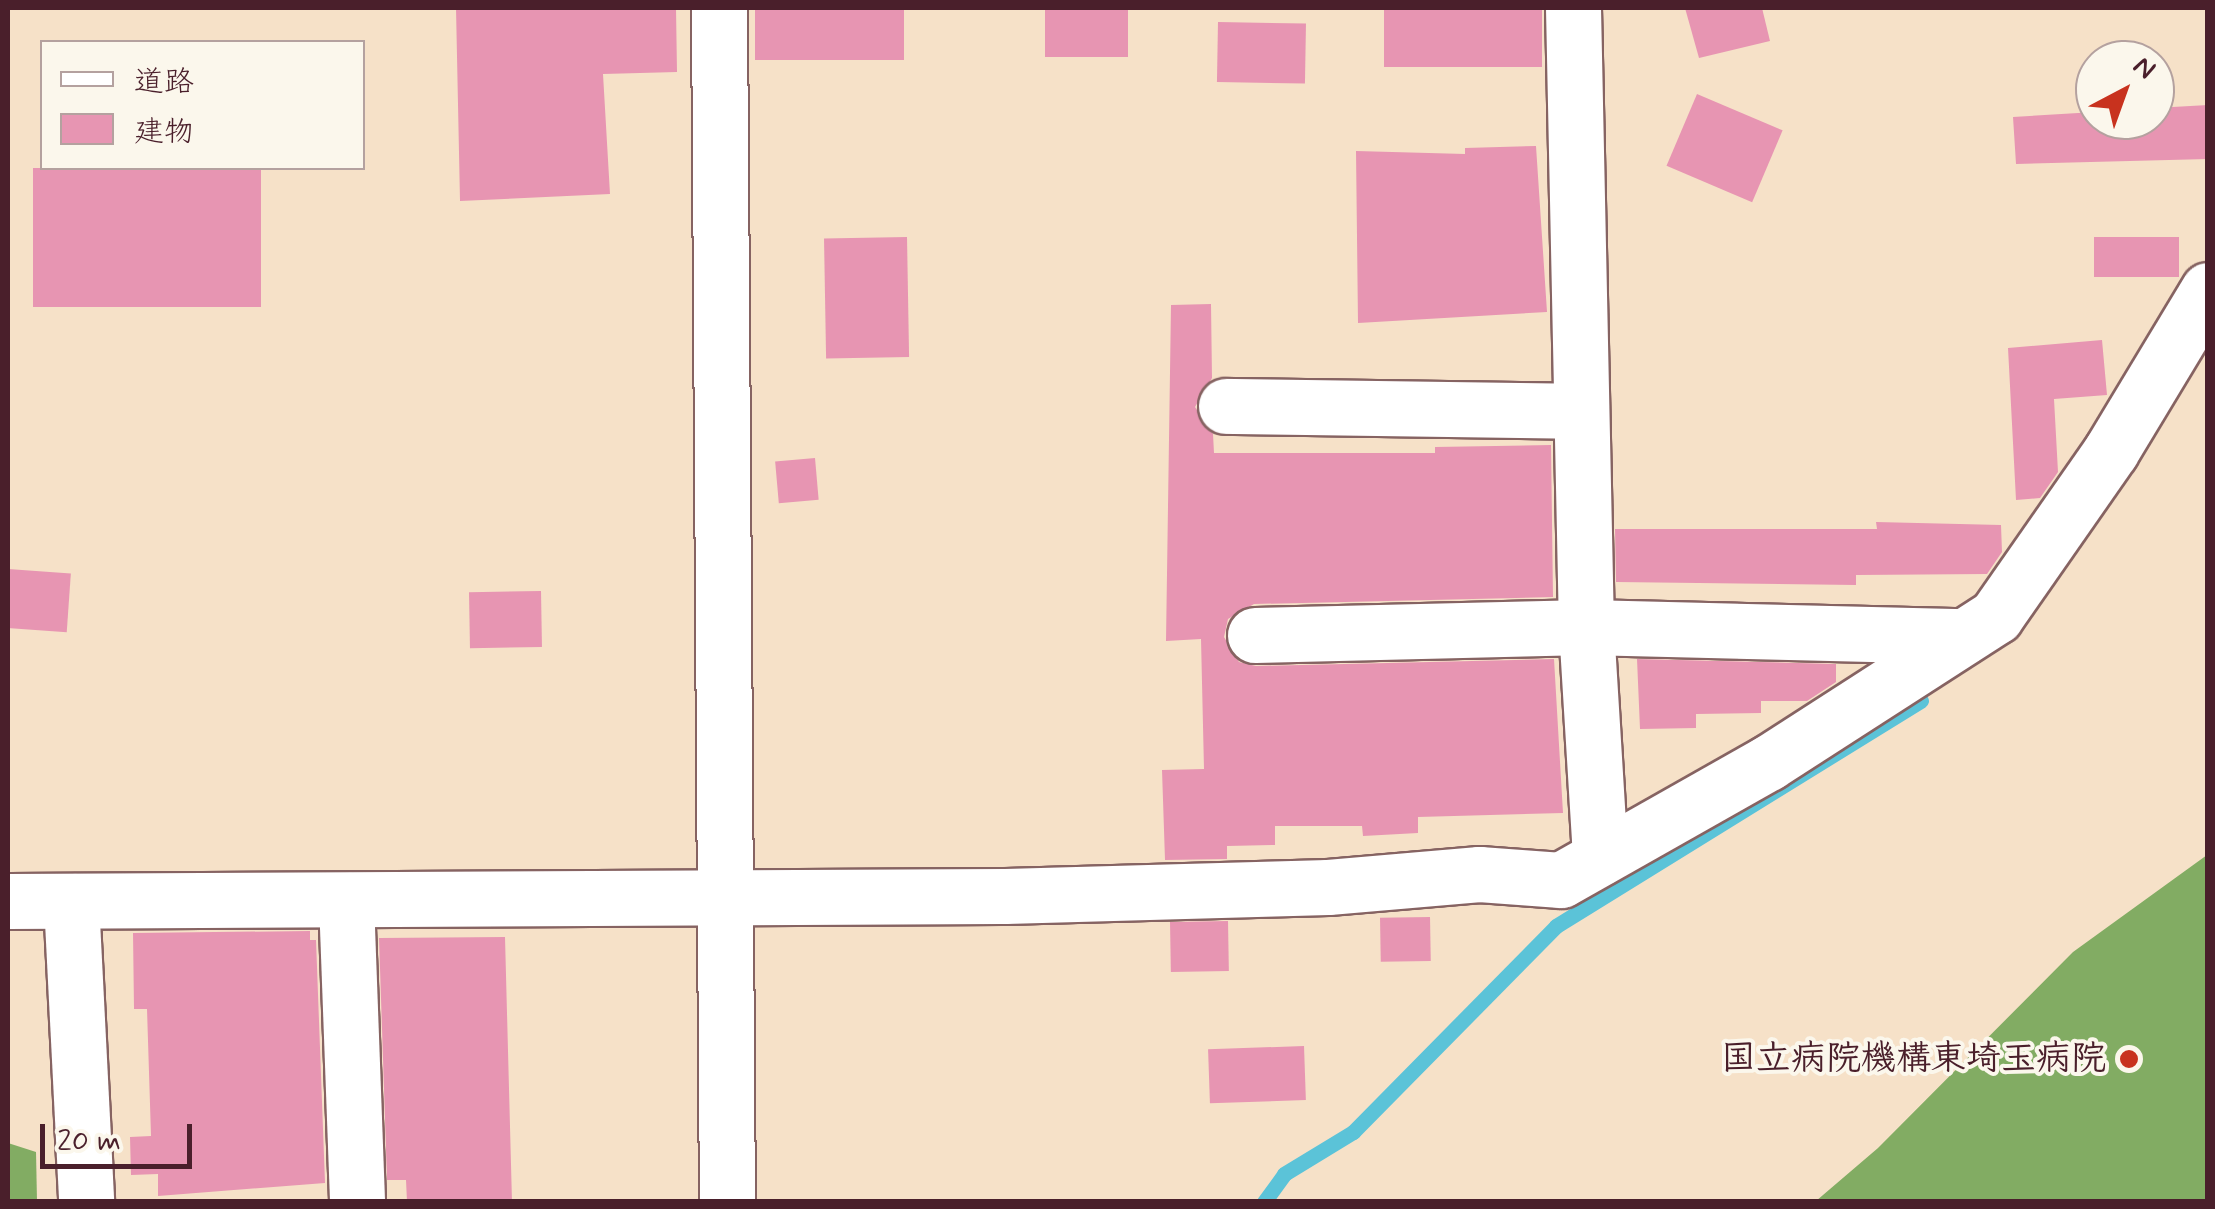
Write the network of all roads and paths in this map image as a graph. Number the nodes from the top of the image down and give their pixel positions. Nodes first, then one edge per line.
1 (719, 8) edge
2 (1573, 8) edge
3 (2208, 290) edge
4 (1226, 406) dead end
5 (1581, 411) junction
6 (1586, 626) junction
7 (1254, 635) dead end
8 (1964, 636) junction
9 (1600, 858) junction
10 (722, 899) junction
11 (346, 900) junction
12 (72, 901) junction
13 (8, 902) edge
14 (86, 1202) edge
15 (358, 1202) edge
16 (726, 1202) edge

1 - 10 street
2 - 5 street
3 - 8 street
4 - 5 street
5 - 6 street
6 - 7 street
6 - 8 street
6 - 9 street
8 - 9 street
9 - 10 street
10 - 11 street
10 - 16 street
11 - 12 street
11 - 15 street
12 - 13 street
12 - 14 street

